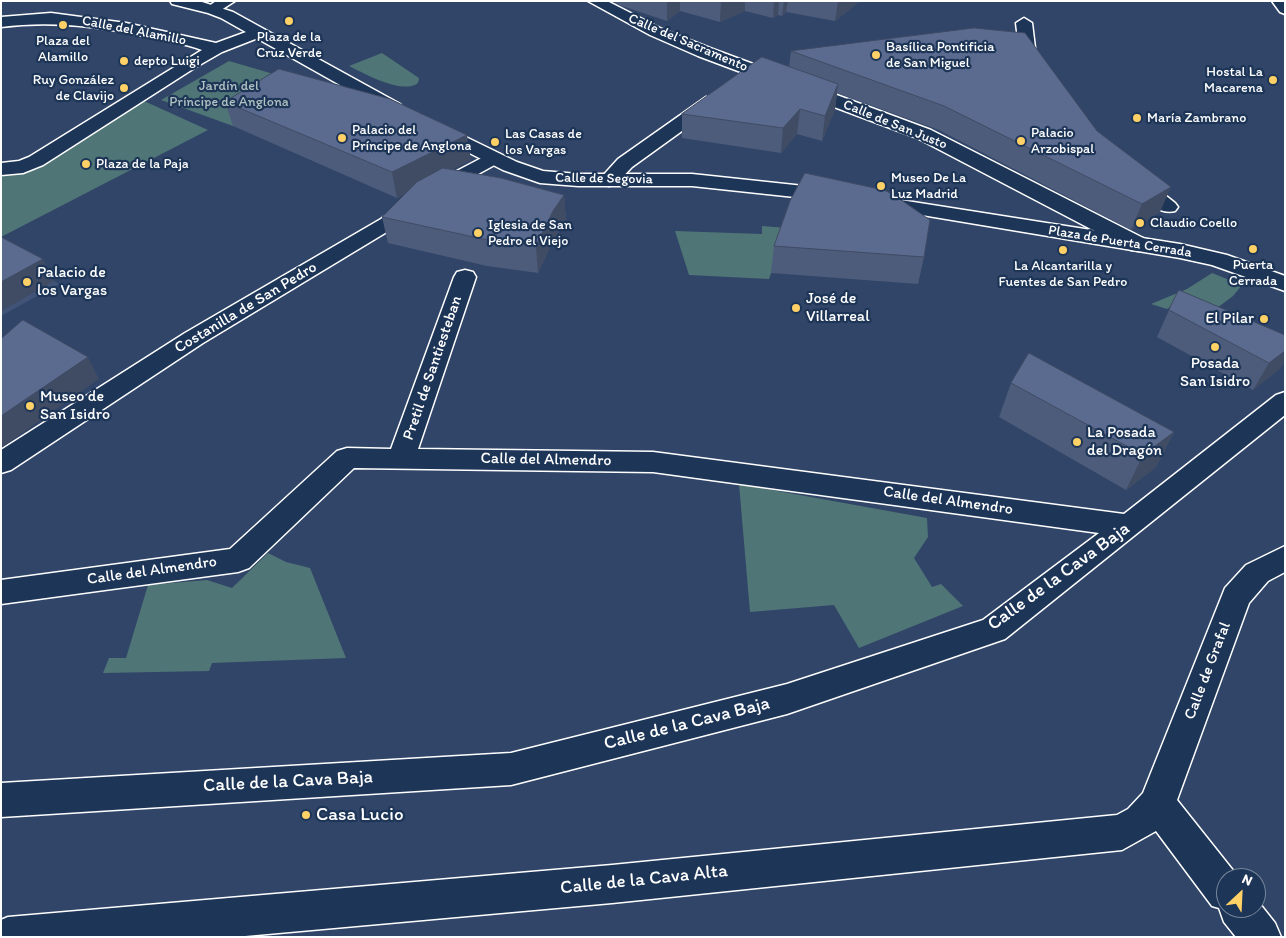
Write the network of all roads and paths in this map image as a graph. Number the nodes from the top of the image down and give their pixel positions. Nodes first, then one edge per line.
1 (177, 1) edge
2 (595, 1) edge
3 (1279, 1) edge
4 (221, 5) edge
5 (1285, 9) edge
6 (1, 22) edge
7 (1024, 23) dead end
8 (257, 33) junction
9 (216, 49) junction
10 (754, 71) junction
11 (1049, 84) edge
12 (493, 158) junction
13 (1118, 168) edge
14 (1, 169) edge
15 (609, 180) junction
16 (1058, 204) junction
17 (1168, 207) dead end
18 (952, 214) joint
19 (1042, 229) junction
20 (1139, 245) junction
21 (465, 277) dead end
22 (1285, 284) edge
23 (1285, 401) edge
24 (401, 458) junction
25 (1, 463) edge
26 (1129, 526) junction
27 (1285, 558) edge
28 (1, 592) edge
29 (1, 800) edge
30 (1157, 804) junction
31 (1216, 879) edge
32 (1246, 918) edge
33 (8, 937) edge
34 (1260, 937) edge

1 - 4 street, Calle de Segovia
2 - 10 street, Calle del Sacramento
3 - 5 street
4 - 8 street, Calle de Segovia
6 - 9 street, Calle del Alamillo
7 - 11 street
8 - 9 street
8 - 12 street, Calle de Segovia
9 - 14 street
10 - 15 street
10 - 16 street, Calle de San Justo
12 - 15 street, Calle de Segovia
12 - 25 street, Costanilla de San Pedro
13 - 17 street
15 - 18 street, Calle de Segovia
16 - 19 street
16 - 20 street, Calle de San Justo
18 - 19 street, Plaza de Puerta Cerrada
19 - 20 street, Plaza de Puerta Cerrada
20 - 22 street, Plaza de Puerta Cerrada
21 - 24 street, Pretil de Santiesteban
23 - 26 street, Calle de la Cava Baja
24 - 26 street, Calle del Almendro
24 - 28 street, Calle del Almendro
26 - 29 street, Calle de la Cava Baja
27 - 30 street, Calle de Grafal
30 - 31 street
30 - 33 street, Calle de la Cava Alta
32 - 34 street

